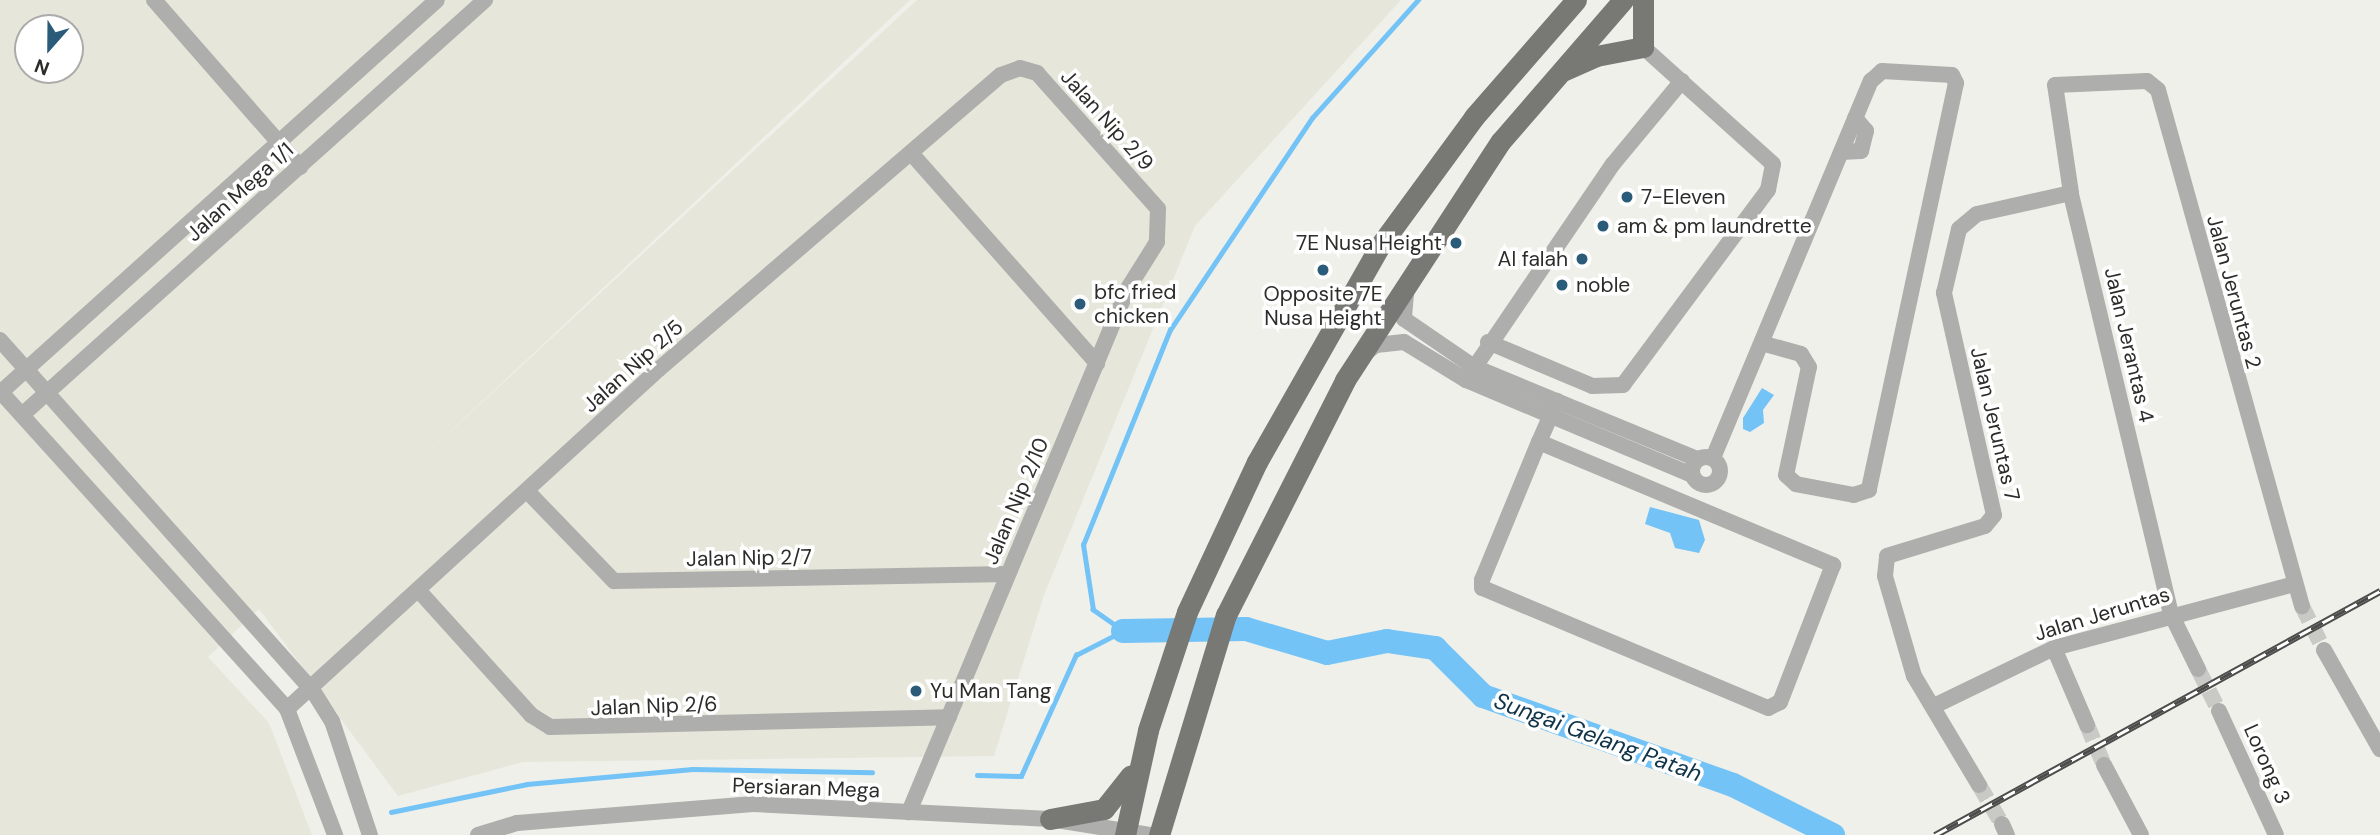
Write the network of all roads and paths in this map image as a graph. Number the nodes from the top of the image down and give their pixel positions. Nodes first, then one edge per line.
1 (154, 0) edge
2 (437, 0) edge
3 (485, 0) edge
4 (1576, 0) edge
5 (1623, 0) edge
6 (1643, 0) edge
7 (1643, 47) junction
8 (1020, 68) joint
9 (1557, 74) junction
10 (1682, 81) junction
11 (2055, 85) joint
12 (279, 142) junction
13 (911, 153) junction
14 (300, 167) junction
15 (2071, 193) junction
16 (1158, 209) joint
17 (1415, 265) junction
18 (0, 340) edge
19 (1488, 342) junction
20 (1761, 343) junction
21 (1360, 357) junction
22 (1097, 363) junction
23 (26, 370) junction
24 (1470, 373) junction
25 (0, 391) edge
26 (48, 394) junction
27 (1554, 409) junction
28 (22, 415) junction
29 (1539, 442) junction
30 (1705, 459) junction
31 (1692, 475) junction
32 (528, 492) junction
33 (1008, 574) junction
34 (2291, 585) junction
35 (420, 592) junction
36 (2302, 606) tunnel mouth
37 (2171, 614) junction
38 (2054, 648) junction
39 (2324, 650) tunnel mouth
40 (2198, 669) tunnel mouth
41 (313, 691) junction
42 (1934, 706) junction
43 (287, 709) junction
44 (2219, 711) tunnel mouth
45 (949, 717) junction
46 (2087, 725) tunnel mouth
47 (1148, 730) junction
48 (2380, 749) edge
49 (2104, 765) tunnel mouth
50 (1979, 785) tunnel mouth
51 (909, 812) junction
52 (1050, 819) junction
53 (1125, 833) edge
54 (335, 835) edge
55 (370, 835) edge
56 (478, 835) edge
57 (1150, 835) edge
58 (1159, 835) edge
59 (2141, 835) edge
60 (2276, 835) edge

1 - 12 street
2 - 12 street
3 - 14 street, Jalan Mega 1/1
4 - 47 main road
5 - 9 main road
6 - 7 main road
7 - 9 main road
7 - 10 street
8 - 13 street, Jalan Nip 2/5
8 - 16 street, Jalan Nip 2/9
9 - 17 main road
10 - 19 street
10 - 19 street
11 - 15 street, Jalan Jerantas 4
11 - 34 street, Jalan Jeruntas 2
12 - 14 street
12 - 23 street
13 - 22 street
13 - 32 street, Jalan Nip 2/5
14 - 26 street, Jalan Mega 1/1
15 - 37 street, Jalan Jerantas 4
15 - 42 street, Jalan Jeruntas 7
16 - 22 street, Jalan Nip 2/10
17 - 21 main road
17 - 24 street
18 - 23 street
19 - 24 street
20 - 20 street
20 - 30 street
21 - 24 street
21 - 58 main road
22 - 33 street, Jalan Nip 2/10
23 - 25 street
23 - 26 street
24 - 27 street
25 - 28 street
26 - 28 street, Jalan Mega 1/1
26 - 41 street
27 - 29 street
27 - 30 street
27 - 31 street
28 - 43 street
29 - 29 street
30 - 31 street
30 - 31 street
32 - 33 street, Jalan Nip 2/7
32 - 35 street, Jalan Nip 2/5
33 - 45 street, Jalan Nip 2/10
34 - 36 street, Jalan Jeruntas 2
34 - 37 street, Jalan Jeruntas
35 - 41 street, Jalan Nip 2/5
35 - 45 street, Jalan Nip 2/6
37 - 38 street, Jalan Jeruntas
37 - 40 street
38 - 42 street, Jalan Jeruntas
38 - 46 street
39 - 48 street
41 - 43 street, Jalan Nip 2/5
41 - 55 street
42 - 50 street
43 - 54 street
44 - 60 street, Lorong 3
45 - 51 street, Jalan Nip 2/10
47 - 52 main road
47 - 53 main road
49 - 59 street
51 - 52 street, Persiaran Mega
51 - 56 street, Persiaran Mega
52 - 53 street, Persiaran Mega
53 - 57 street, Persiaran Mega

